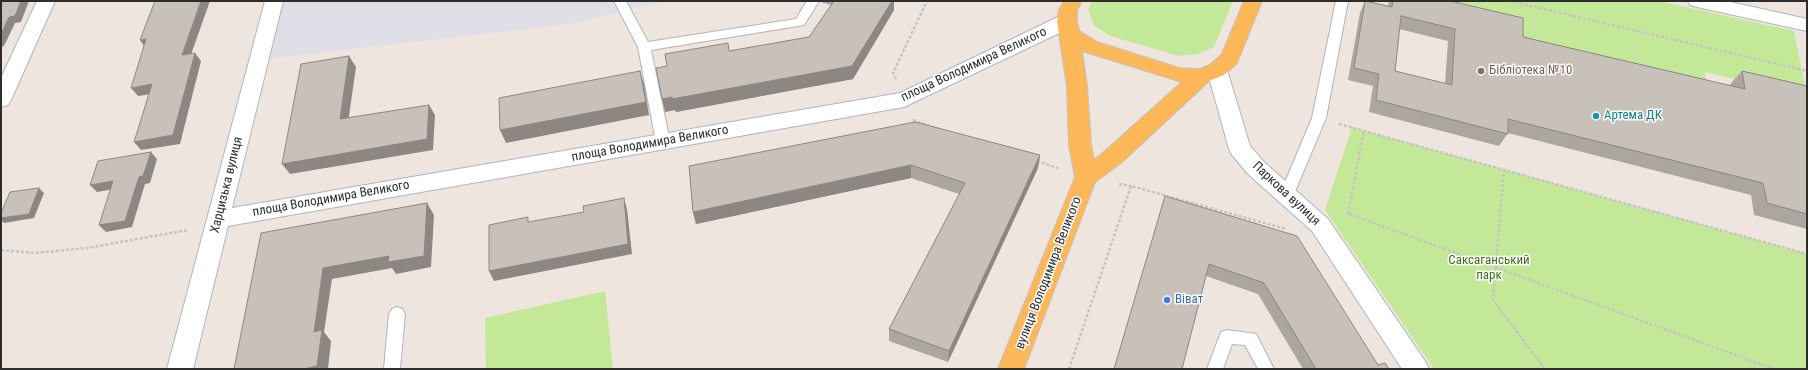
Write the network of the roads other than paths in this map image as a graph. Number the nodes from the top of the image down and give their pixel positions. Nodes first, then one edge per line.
1 (46, 1) edge
2 (274, 1) edge
3 (620, 1) edge
4 (813, 1) edge
5 (1073, 1) edge
6 (1253, 1) edge
7 (1342, 1) edge
8 (1697, 1) edge
9 (1807, 25) edge
10 (1069, 28) junction
11 (644, 47) junction
12 (1210, 73) junction
13 (1, 100) edge
14 (664, 142) junction
15 (1086, 177) junction
16 (1287, 194) junction
17 (218, 219) junction
18 (397, 314) dead end
19 (180, 369) edge
20 (392, 369) edge
21 (1012, 369) edge
22 (1215, 369) edge
23 (1266, 369) edge
24 (1416, 369) edge

1 - 13 street
2 - 17 street, Харцизька вулиця
3 - 11 lane
4 - 11 lane
5 - 10 main road
6 - 12 main road
7 - 16 lane
8 - 9 street
10 - 12 main road
10 - 14 street, площа Володимира Великого
10 - 15 main road
11 - 14 lane
12 - 15 main road
12 - 16 street, Паркова вулиця
14 - 17 street, площа Володимира Великого
15 - 21 main road, вулиця Володимира Великого
16 - 24 street, Паркова вулиця
17 - 19 street, Харцизька вулиця
18 - 20 lane
22 - 23 lane

